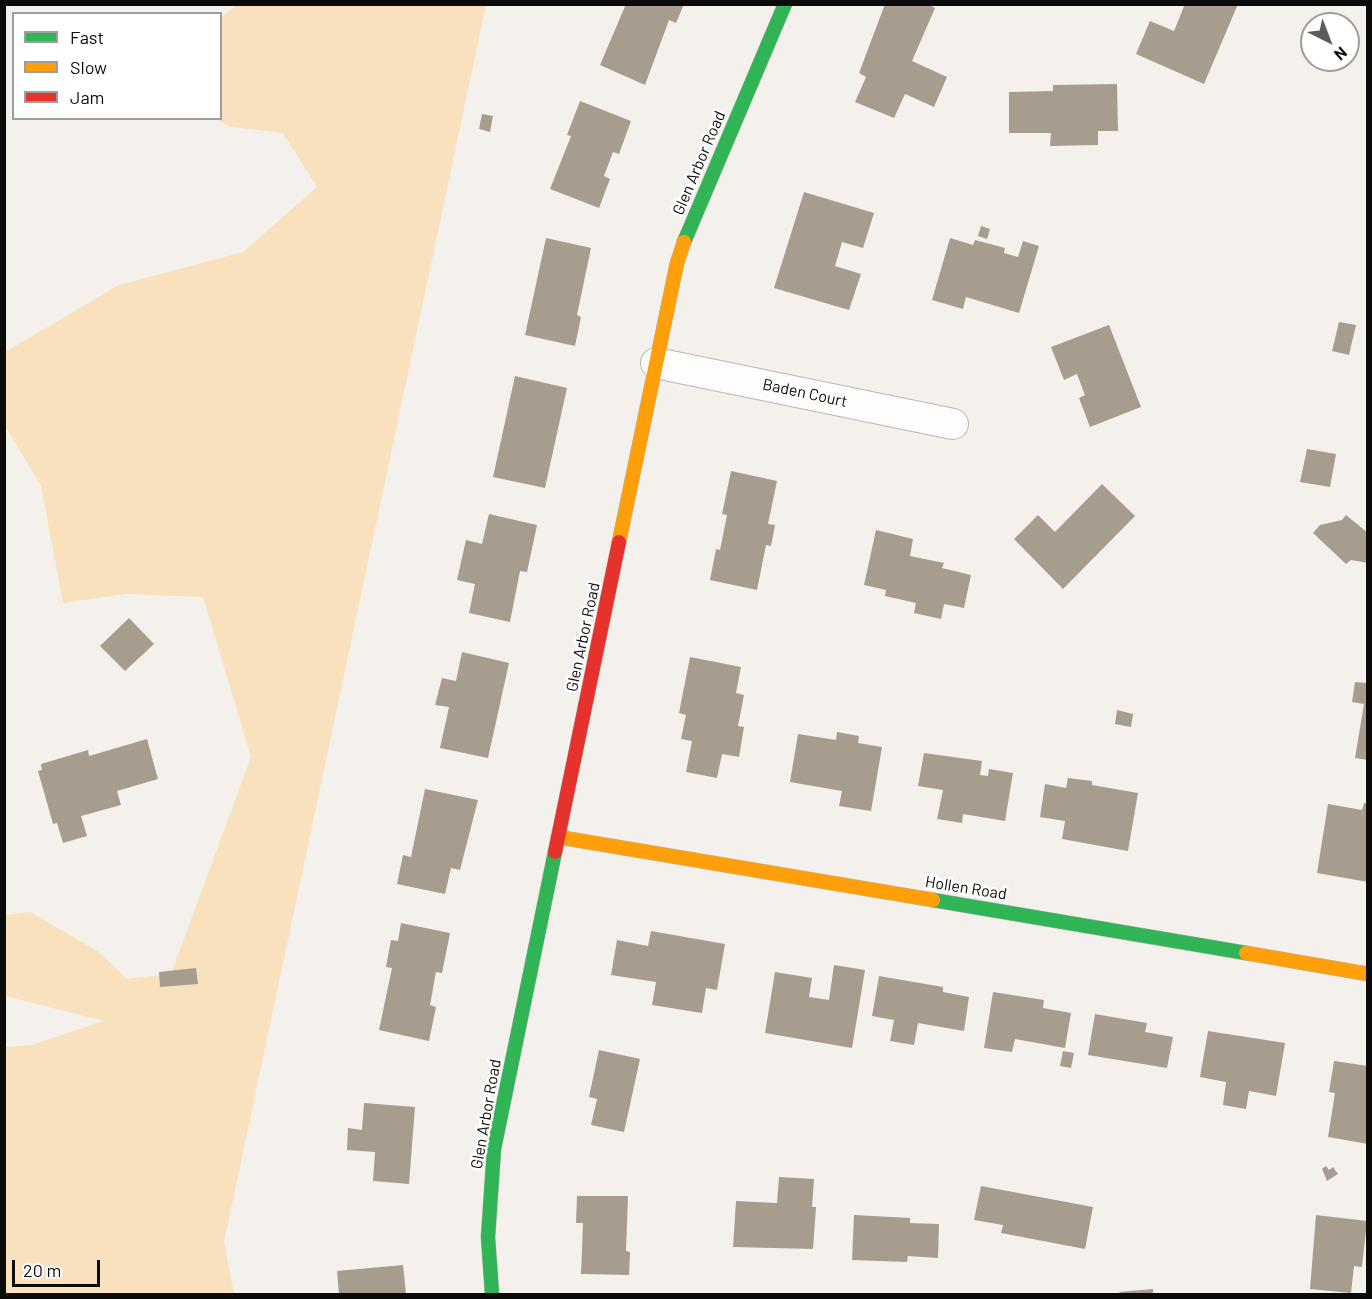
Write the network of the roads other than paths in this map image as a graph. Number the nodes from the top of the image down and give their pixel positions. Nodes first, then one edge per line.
1 (785, 4) edge
2 (656, 363) junction
3 (954, 424) dead end
4 (558, 837) junction
5 (1368, 974) edge
6 (492, 1294) edge

1 - 2 street, Glen Arbor Road
2 - 3 street, Baden Court
2 - 4 street, Glen Arbor Road
4 - 5 street, Hollen Road
4 - 6 street, Glen Arbor Road

